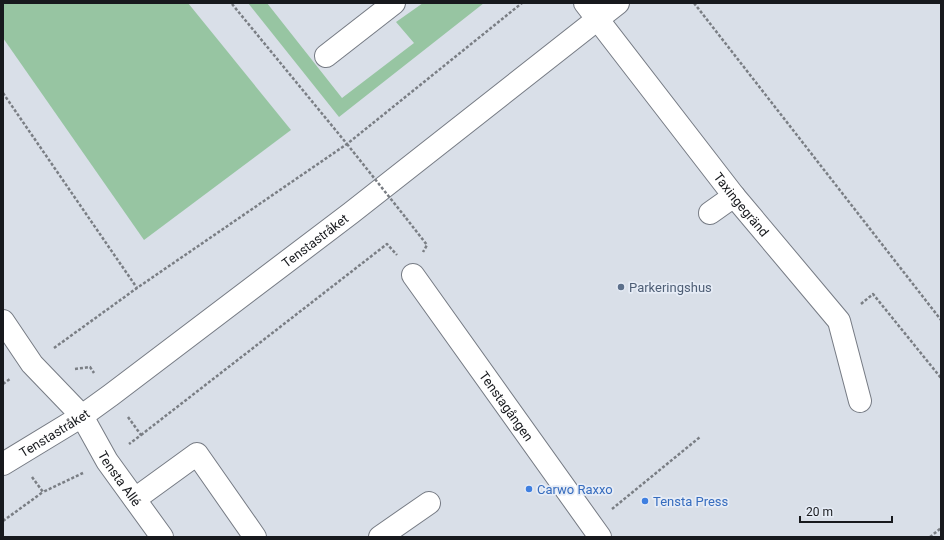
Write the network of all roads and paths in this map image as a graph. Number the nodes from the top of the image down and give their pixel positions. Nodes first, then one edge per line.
1 (394, 3) edge
2 (522, 3) edge
3 (618, 3) edge
4 (694, 3) edge
5 (232, 4) edge
6 (591, 11) edge
7 (326, 56) dead end
8 (3, 93) edge
9 (347, 144) junction
10 (734, 196) junction
11 (710, 213) dead end
12 (413, 275) junction
13 (137, 288) junction
14 (941, 320) edge
15 (3, 321) edge
16 (839, 322) junction
17 (52, 349) dead end
18 (941, 378) edge
19 (860, 401) dead end
20 (82, 416) junction
21 (141, 435) dead end
22 (700, 437) dead end
23 (3, 464) edge
24 (43, 492) dead end
25 (135, 499) junction
26 (429, 503) dead end
27 (3, 521) edge
28 (941, 528) edge
29 (596, 531) edge
30 (162, 537) edge
31 (255, 537) edge
32 (380, 537) edge
33 (930, 537) edge

1 - 7 street
2 - 9 path
3 - 6 street, Tenstastråket
4 - 14 path
5 - 9 path
6 - 10 street, Taxingegränd
6 - 20 street, Tenstastråket
8 - 13 path
9 - 12 path, bridge
9 - 13 path
10 - 11 street
10 - 16 street, Taxingegränd
12 - 21 path
12 - 29 street, Tenstagången
13 - 17 path
15 - 20 street, Tensta Allé
16 - 18 path
16 - 19 street, Taxingegränd
20 - 23 street, Tenstastråket
20 - 25 street, Tensta Allé
22 - 29 path
24 - 27 path
25 - 30 street, Tensta Allé
25 - 31 street
26 - 32 street
28 - 33 path

